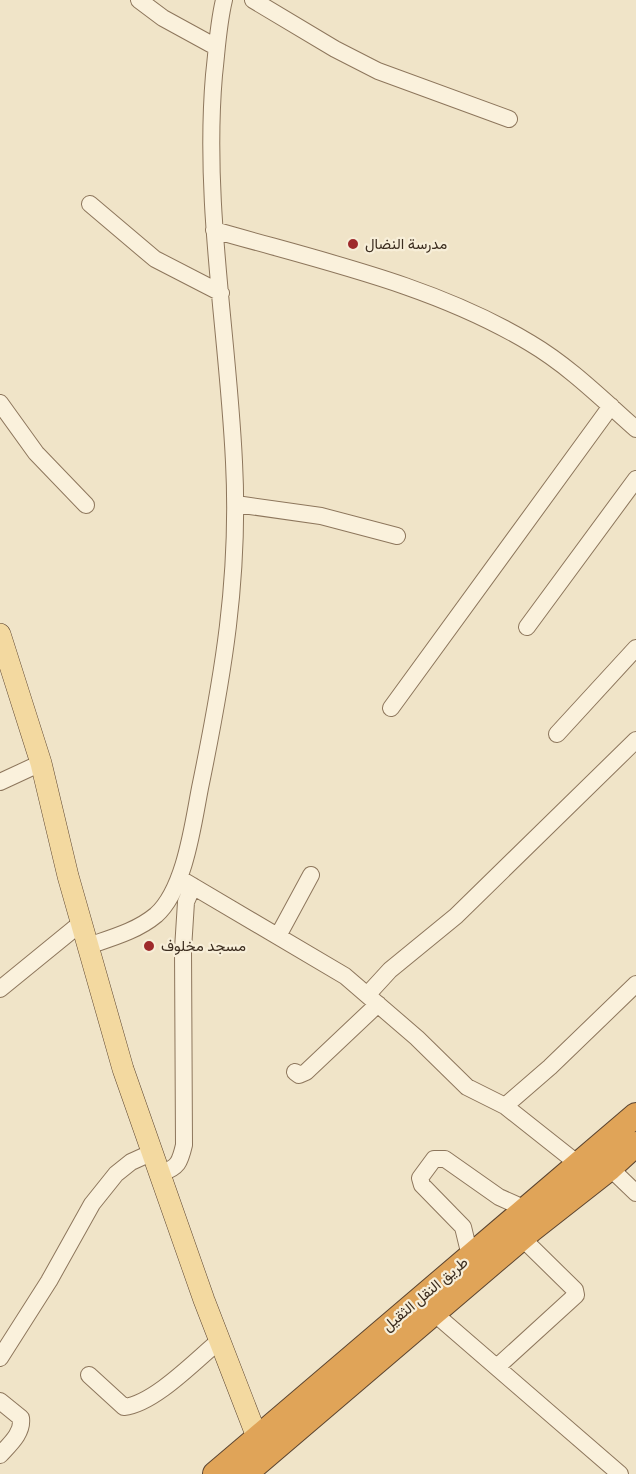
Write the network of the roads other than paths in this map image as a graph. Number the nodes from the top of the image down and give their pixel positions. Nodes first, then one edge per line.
1 (139, 0) edge
2 (224, 0) edge
3 (252, 0) edge
4 (216, 47) junction
5 (509, 119) dead end
6 (90, 204) dead end
7 (214, 230) junction
8 (221, 293) junction
9 (0, 403) edge
10 (611, 406) junction
11 (636, 429) edge
12 (636, 479) edge
13 (236, 504) junction
14 (86, 505) dead end
15 (397, 536) dead end
16 (527, 627) dead end
17 (0, 634) edge
18 (636, 648) edge
19 (391, 708) dead end
20 (557, 734) dead end
21 (636, 740) edge
22 (40, 762) junction
23 (0, 782) edge
24 (311, 875) dead end
25 (186, 882) junction
26 (81, 923) junction
27 (278, 936) junction
28 (88, 946) junction
29 (636, 984) edge
30 (0, 989) edge
31 (373, 999) junction
32 (295, 1072) dead end
33 (504, 1106) junction
34 (636, 1115) edge
35 (636, 1144) edge
36 (153, 1152) junction
37 (577, 1163) junction
38 (610, 1168) junction
39 (161, 1173) junction
40 (636, 1193) edge
41 (526, 1209) junction
42 (522, 1238) junction
43 (470, 1256) junction
44 (435, 1314) junction
45 (219, 1341) junction
46 (0, 1358) edge
47 (497, 1367) junction
48 (89, 1375) dead end
49 (0, 1401) edge
50 (0, 1455) edge
51 (264, 1456) edge
52 (614, 1472) edge
53 (215, 1474) edge
54 (245, 1474) edge

1 - 4 street
2 - 4 street
3 - 5 street
4 - 7 street
6 - 8 street
7 - 8 street
7 - 10 street
8 - 13 street
9 - 14 street
10 - 11 street
10 - 19 street
12 - 16 street
13 - 15 street
13 - 25 street
17 - 22 main road
18 - 20 street
21 - 31 street
22 - 23 street
22 - 26 main road
24 - 27 street
25 - 27 street
25 - 28 street
25 - 39 street
26 - 28 main road
26 - 30 street
27 - 31 street
28 - 36 main road
29 - 33 street
31 - 32 street
31 - 33 street
33 - 37 street
34 - 37 highway, طريق النقل الثقيل
35 - 38 highway, طريق النقل الثقيل
36 - 39 main road
36 - 46 street
37 - 41 highway, طريق النقل الثقيل
38 - 40 street
38 - 42 highway, طريق النقل الثقيل
39 - 45 main road
41 - 43 highway, طريق النقل الثقيل
41 - 43 street
42 - 44 highway, طريق النقل الثقيل
42 - 47 street
43 - 51 highway, طريق النقل الثقيل
44 - 47 street
44 - 51 highway, طريق النقل الثقيل
45 - 48 street
45 - 51 main road
47 - 52 street
49 - 50 street
51 - 53 highway, طريق النقل الثقيل
51 - 54 highway, طريق النقل الثقيل

